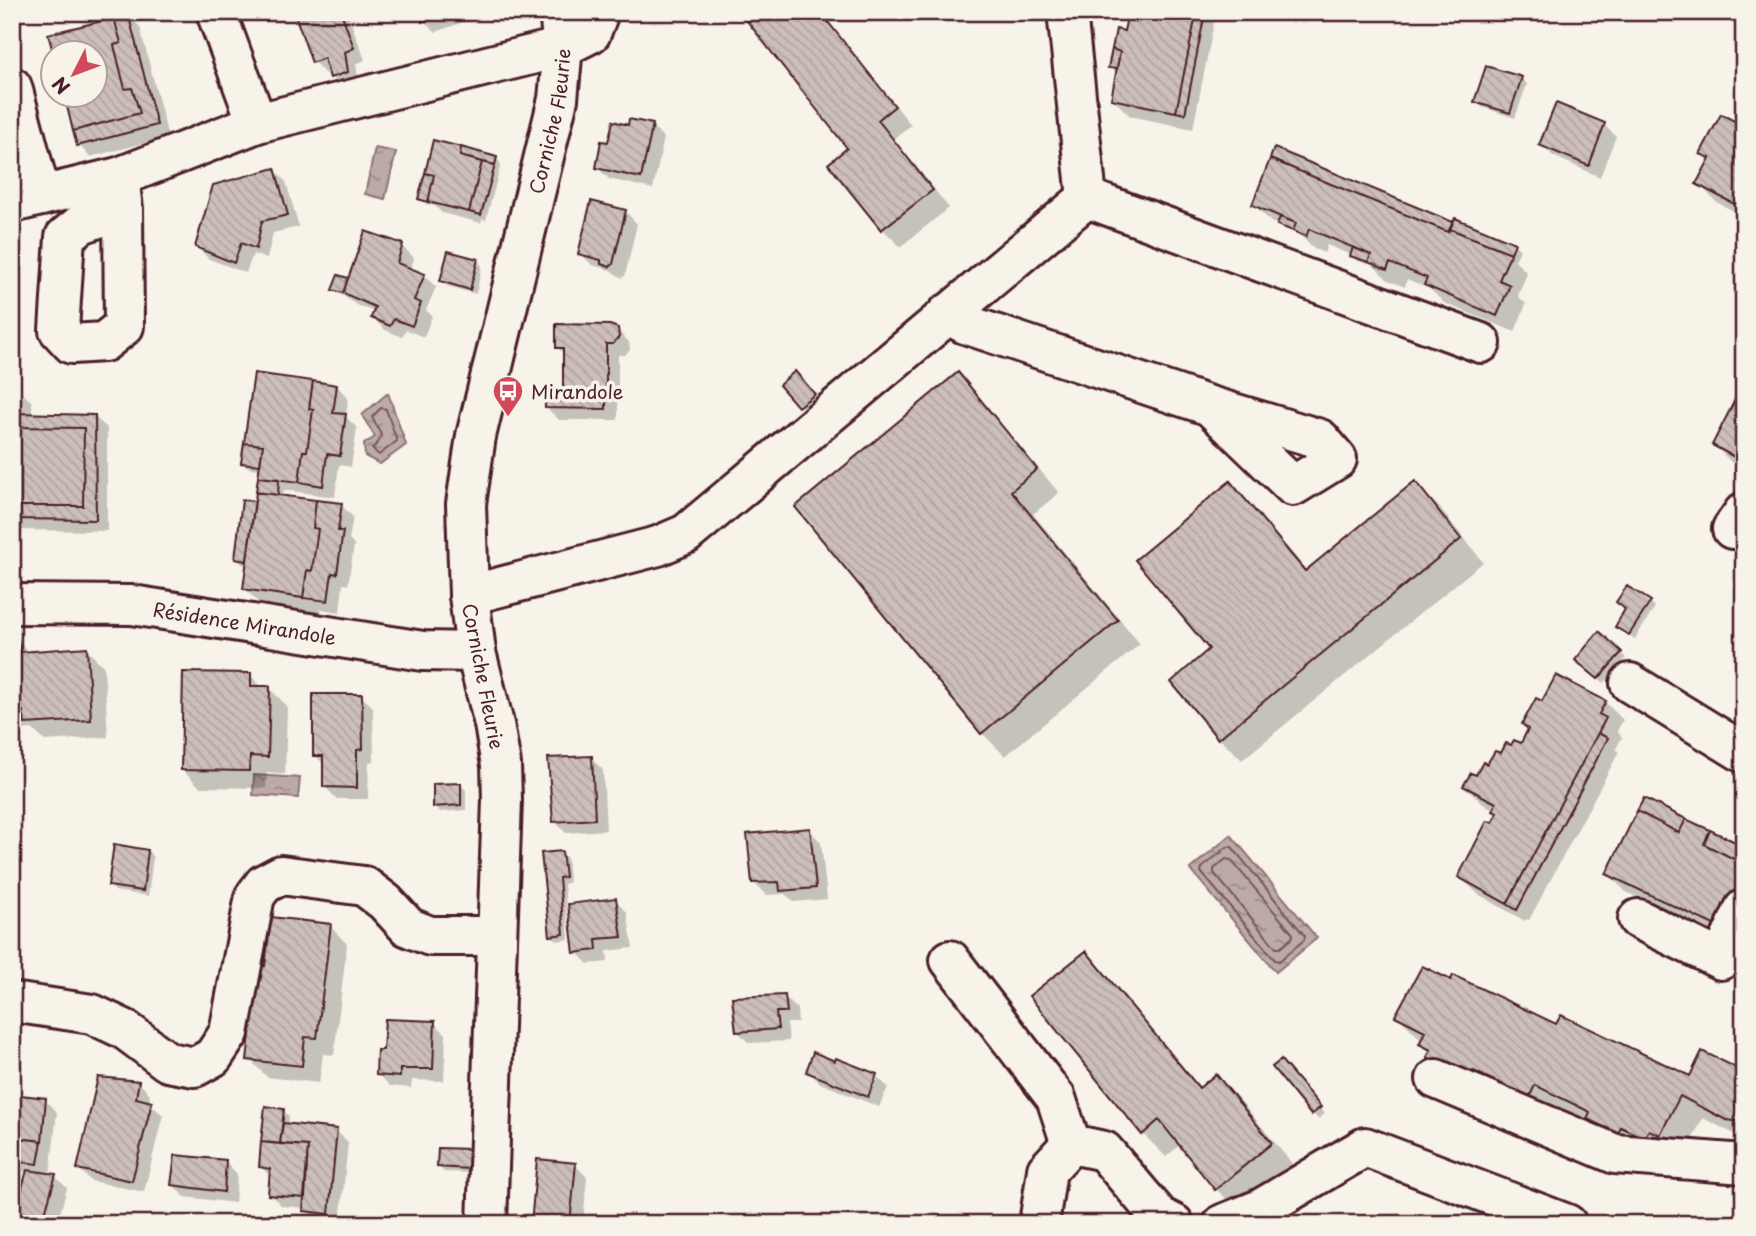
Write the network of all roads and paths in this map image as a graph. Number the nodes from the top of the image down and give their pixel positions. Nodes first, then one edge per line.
1 (216, 12) edge
2 (599, 12) edge
3 (1067, 12) edge
4 (561, 30) edge
5 (12, 87) edge
6 (257, 123) junction
7 (1087, 198) junction
8 (27, 199) edge
9 (947, 314) junction
10 (1481, 343) dead end
11 (1210, 406) dead end
12 (469, 595) junction
13 (12, 604) edge
14 (476, 652) junction
15 (1630, 683) dead end
16 (1744, 753) edge
17 (1744, 909) edge
18 (1638, 919) dead end
19 (497, 936) junction
20 (950, 960) dead end
21 (12, 1002) edge
22 (1436, 1079) dead end
23 (1071, 1144) junction
24 (1744, 1164) edge
25 (486, 1224) edge
26 (1039, 1224) edge
27 (1174, 1224) edge
28 (1223, 1224) edge
29 (1567, 1224) edge

1 - 6 street
2 - 4 street
3 - 7 street
4 - 6 street
4 - 12 street, Corniche Fleurie
5 - 8 street
6 - 8 street
7 - 9 street
7 - 10 street
9 - 11 street
9 - 12 street
12 - 14 street, Corniche Fleurie
13 - 14 street, Résidence Mirandole
14 - 19 street, Corniche Fleurie
15 - 16 street
17 - 18 street
19 - 21 street
19 - 25 street, Corniche Fleurie
20 - 23 street
22 - 24 street
23 - 26 street
23 - 27 street
28 - 29 street

